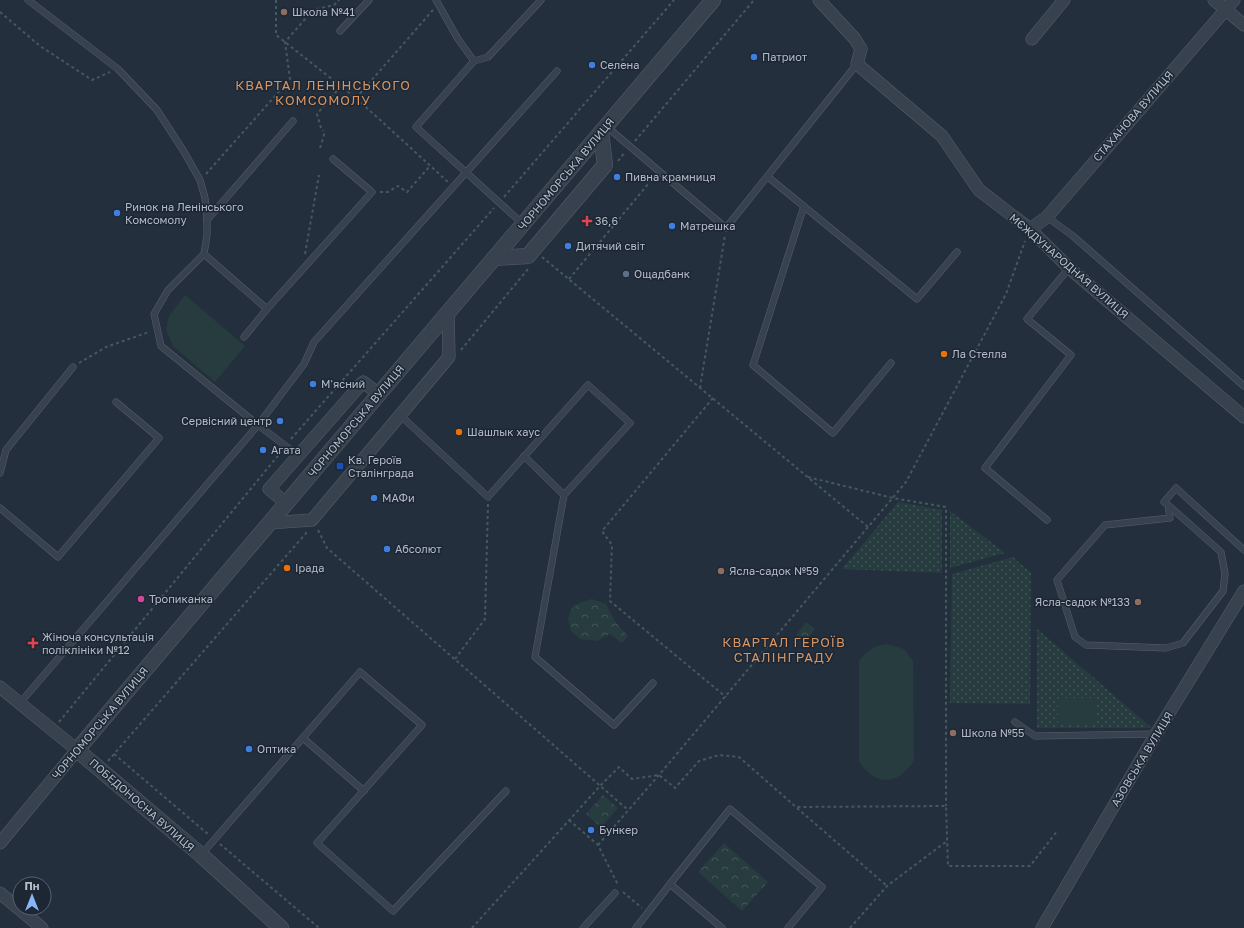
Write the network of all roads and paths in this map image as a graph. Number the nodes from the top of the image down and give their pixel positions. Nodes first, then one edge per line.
1 (28, 0) edge
2 (276, 0) edge
3 (339, 0) edge
4 (369, 0) edge
5 (541, 0) edge
6 (674, 0) edge
7 (713, 0) edge
8 (819, 0) edge
9 (1064, 0) edge
10 (1214, 0) edge
11 (1234, 0) edge
12 (437, 2) edge
13 (1225, 9) junction
14 (0, 12) edge
15 (1244, 25) edge
16 (340, 31) dead end
17 (1032, 39) dead end
18 (285, 42) junction
19 (474, 61) junction
20 (857, 64) junction
21 (118, 69) junction
22 (557, 71) dead end
23 (341, 86) junction
24 (356, 98) junction
25 (293, 121) dead end
26 (604, 129) junction
27 (320, 148) dead end
28 (333, 159) dead end
29 (430, 166) junction
30 (659, 171) junction
31 (466, 172) junction
32 (319, 175) dead end
33 (768, 177) junction
34 (200, 180) junction
35 (453, 186) junction
36 (372, 192) junction
37 (500, 202) junction
38 (804, 206) junction
39 (1047, 217) junction
40 (207, 220) junction
41 (523, 224) junction
42 (726, 228) junction
43 (1030, 228) junction
44 (957, 252) dead end
45 (204, 254) junction
46 (540, 255) dead end
47 (494, 258) junction
48 (1069, 268) junction
49 (302, 270) junction
50 (569, 279) junction
51 (267, 309) junction
52 (448, 312) junction
53 (157, 329) junction
54 (244, 337) dead end
55 (891, 363) dead end
56 (73, 367) joint
57 (1244, 386) edge
58 (700, 388) junction
59 (379, 394) junction
60 (713, 398) junction
61 (116, 402) dead end
62 (400, 416) junction
63 (1244, 417) edge
64 (258, 425) junction
65 (285, 446) junction
66 (299, 456) junction
67 (524, 456) junction
68 (0, 472) edge
69 (808, 477) junction
70 (564, 495) junction
71 (488, 497) junction
72 (893, 498) junction
73 (286, 503) junction
74 (1168, 505) junction
75 (0, 508) edge
76 (312, 520) junction
77 (1047, 520) dead end
78 (268, 523) junction
79 (868, 527) junction
80 (1244, 550) edge
81 (1244, 591) edge
82 (455, 658) junction
83 (653, 683) dead end
84 (0, 686) edge
85 (726, 697) junction
86 (20, 703) junction
87 (1015, 722) dead end
88 (53, 730) junction
89 (1156, 734) junction
90 (303, 738) junction
91 (78, 750) junction
92 (660, 775) junction
93 (600, 786) junction
94 (364, 791) junction
95 (506, 791) dead end
96 (946, 806) junction
97 (796, 807) junction
98 (628, 810) junction
99 (569, 820) junction
100 (1058, 830) dead end
101 (947, 840) junction
102 (0, 842) edge
103 (598, 845) junction
104 (201, 855) junction
105 (670, 884) junction
106 (887, 886) junction
107 (0, 893) edge
108 (615, 893) dead end
109 (647, 913) junction
110 (42, 928) edge
111 (281, 928) edge
112 (472, 928) edge
113 (583, 928) edge
114 (636, 928) edge
115 (722, 928) edge
116 (788, 928) edge
117 (850, 928) edge
118 (1042, 928) edge

1 - 21 lane
2 - 18 path
3 - 18 path
4 - 16 lane
5 - 19 lane
6 - 37 path
7 - 26 street, ЧОРНОМОРСЬКА ВУЛИЦЯ
8 - 20 street
9 - 17 street
10 - 13 street
11 - 13 street, СТАХАНОВА ВУЛИЦЯ
12 - 19 lane
12 - 24 path
13 - 15 street
13 - 39 street, СТАХАНОВА ВУЛИЦЯ
14 - 21 path
18 - 23 path
18 - 34 path
19 - 31 lane
20 - 33 lane
20 - 43 street, МЄЖДУНАРОДНАЯ ВУЛИЦЯ
21 - 34 lane
22 - 31 lane
23 - 24 path
23 - 27 path
24 - 29 path
25 - 40 lane
26 - 30 lane
26 - 41 street, ЧОРНОМОРСЬКА ВУЛИЦЯ
26 - 47 street
28 - 36 lane
29 - 35 path
29 - 36 path
30 - 42 lane
30 - 50 path
31 - 35 lane
31 - 37 lane
32 - 49 path
33 - 38 lane
33 - 42 lane
34 - 40 lane
35 - 64 lane
36 - 49 lane
37 - 41 lane
37 - 65 path
38 - 44 lane
38 - 55 lane
39 - 43 street, СТАХАНОВА ВУЛИЦЯ
39 - 57 lane
40 - 45 lane
41 - 47 street, ЧОРНОМОРСЬКА ВУЛИЦЯ
42 - 58 path
43 - 48 street, МЄЖДУНАРОДНАЯ ВУЛИЦЯ
43 - 72 path
45 - 51 lane
45 - 53 lane
46 - 50 path
47 - 52 street, ЧОРНОМОРСЬКА ВУЛИЦЯ
48 - 63 street, МЄЖДУНАРОДНАЯ ВУЛИЦЯ
48 - 77 lane
49 - 51 lane
50 - 58 path
51 - 54 lane
52 - 59 street, ЧОРНОМОРСЬКА ВУЛИЦЯ
52 - 62 street
53 - 56 path
53 - 64 lane
56 - 68 lane
58 - 60 path
59 - 66 street
59 - 73 street, ЧОРНОМОРСЬКА ВУЛИЦЯ
60 - 69 path
60 - 85 path
61 - 75 lane
62 - 71 lane
62 - 76 street
64 - 65 lane
64 - 86 lane
65 - 66 lane
65 - 88 path
66 - 73 street
67 - 70 lane
67 - 70 lane
67 - 71 lane
69 - 72 path
69 - 79 path
70 - 83 lane
71 - 82 path
72 - 79 path
72 - 96 path
73 - 78 street, ЧОРНОМОРСЬКА ВУЛИЦЯ
74 - 74 lane
74 - 80 lane
76 - 78 street
76 - 82 path
78 - 91 street, ЧОРНОМОРСЬКА ВУЛИЦЯ
79 - 85 path
81 - 89 street, АЗОВСЬКА ВУЛИЦЯ
82 - 93 path
84 - 86 street, ПОБЕДОНОСНА ВУЛИЦЯ
85 - 92 path
86 - 88 street, ПОБЕДОНОСНА ВУЛИЦЯ
87 - 89 lane
88 - 91 street, ПОБЕДОНОСНА ВУЛИЦЯ
89 - 118 street, АЗОВСЬКА ВУЛИЦЯ
90 - 94 lane
90 - 94 lane
90 - 104 lane
91 - 102 street, ЧОРНОМОРСЬКА ВУЛИЦЯ
91 - 104 street, ПОБЕДОНОСНА ВУЛИЦЯ
92 - 93 path
92 - 97 path
92 - 98 path
93 - 98 path
93 - 99 path
94 - 95 lane
96 - 97 path
96 - 101 path
97 - 106 path
98 - 103 path
99 - 103 path
99 - 112 path
100 - 101 path
101 - 106 path
103 - 109 path
104 - 111 street, ПОБЕДОНОСНА ВУЛИЦЯ
105 - 109 lane
105 - 115 lane
105 - 116 lane
106 - 117 path
107 - 110 street
108 - 113 lane
109 - 114 lane

